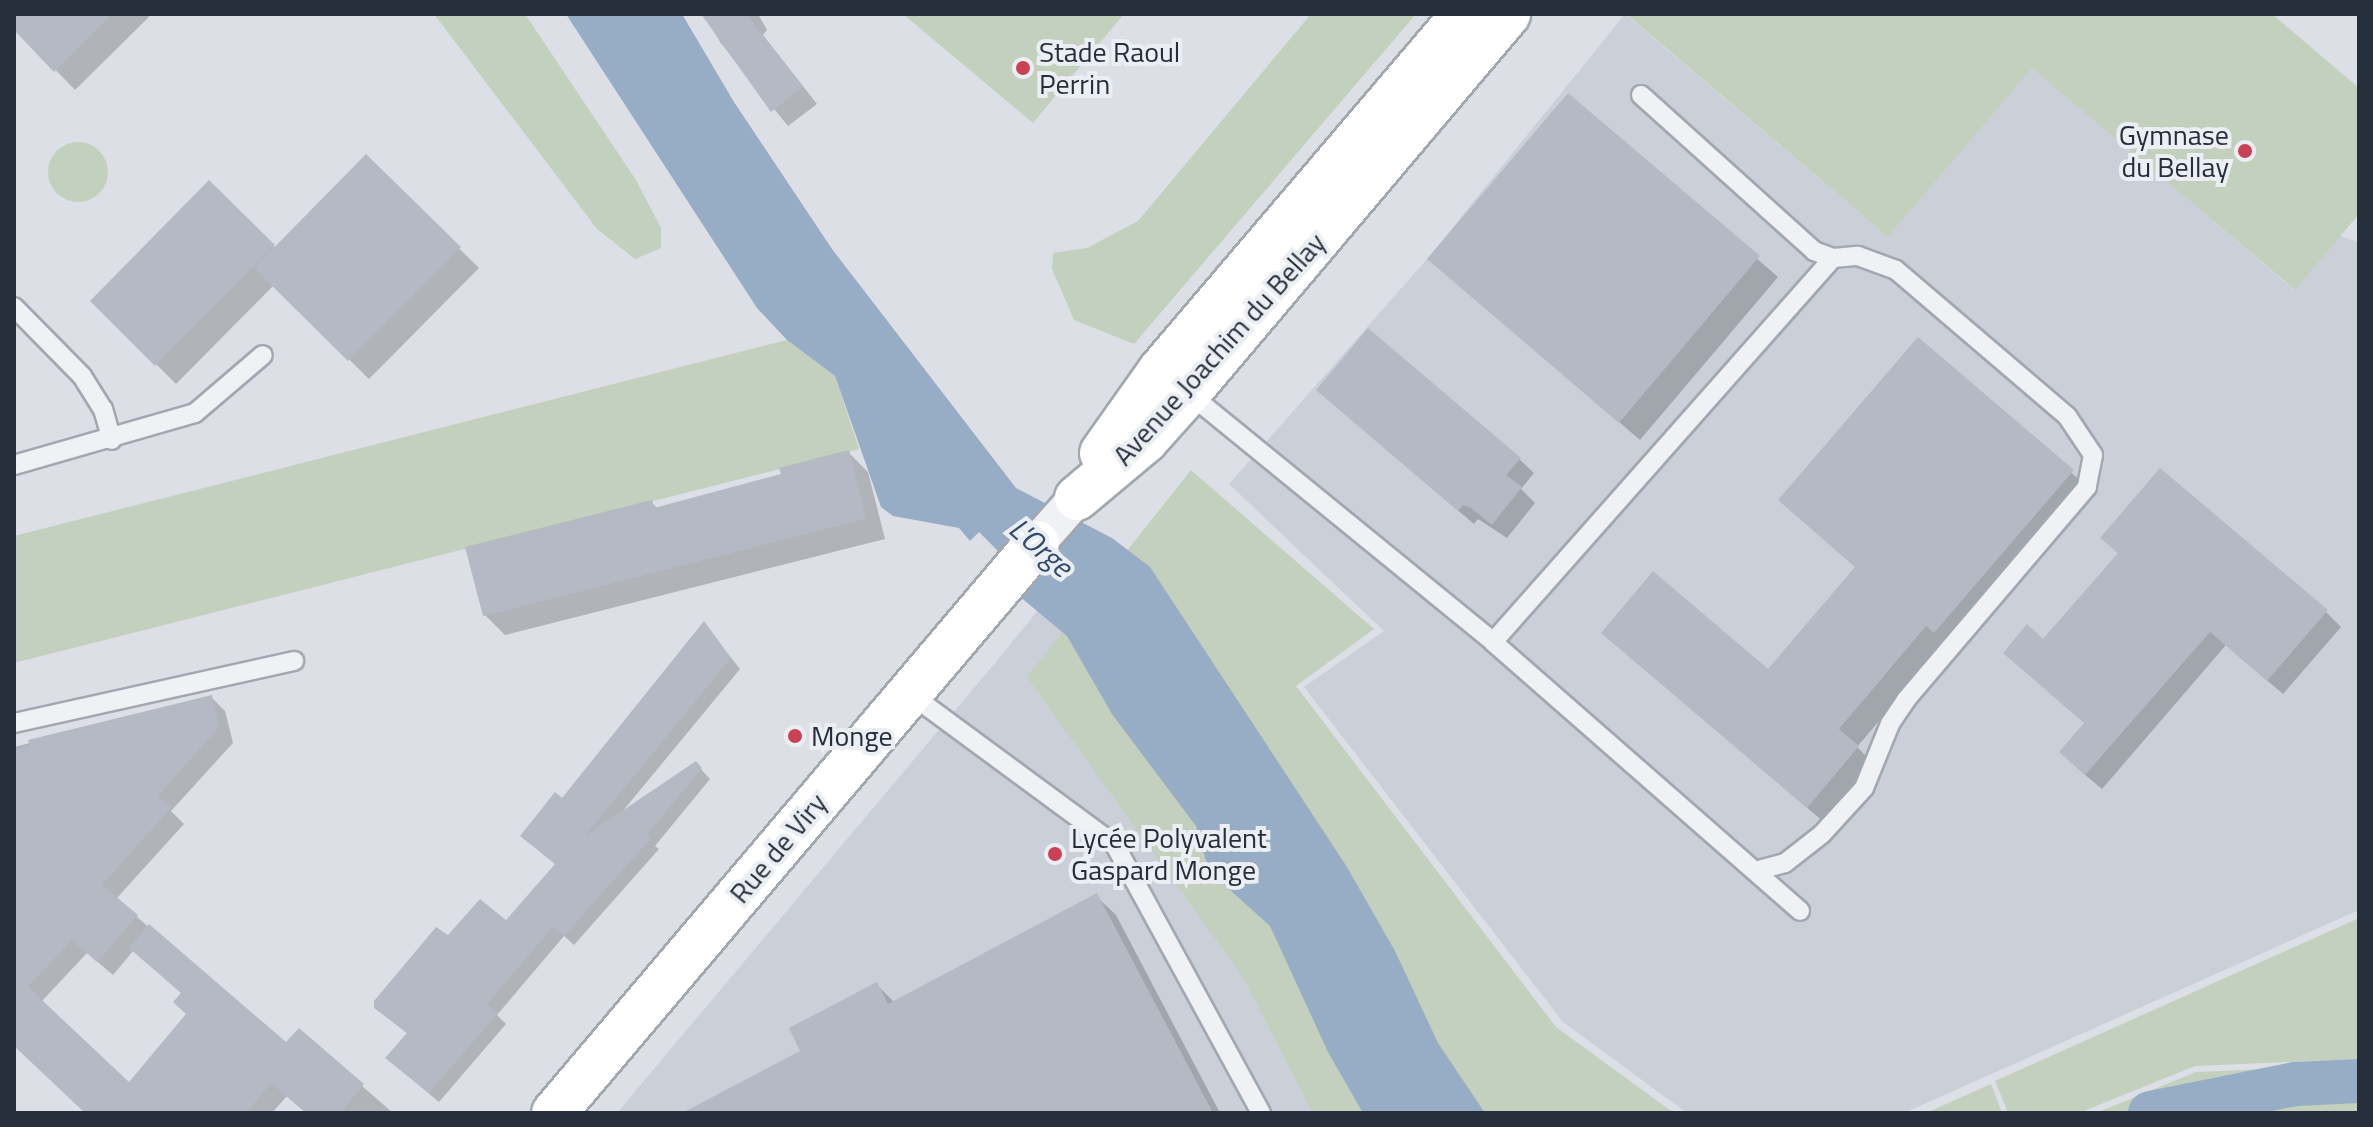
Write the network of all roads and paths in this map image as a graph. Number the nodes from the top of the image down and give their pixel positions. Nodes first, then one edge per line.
1 (1464, 14) edge
2 (1508, 14) edge
3 (1641, 95) dead end
4 (1833, 258) junction
5 (14, 307) edge
6 (263, 355) dead end
7 (1174, 382) junction
8 (112, 440) junction
9 (14, 465) edge
10 (1077, 498) joint
11 (1037, 543) joint
12 (1493, 642) junction
13 (294, 661) dead end
14 (909, 693) junction
15 (14, 723) edge
16 (1758, 870) junction
17 (1800, 911) dead end
18 (554, 1113) edge
19 (1261, 1113) edge

1 - 7 street, Avenue Joachim du Bellay
2 - 7 street, Avenue Joachim du Bellay
3 - 4 lane
4 - 12 lane
4 - 16 lane
5 - 8 lane
6 - 8 lane
7 - 10 street, Avenue Joachim du Bellay
7 - 12 lane
8 - 9 lane
10 - 11 street
11 - 14 street, Rue de Viry
12 - 16 lane
13 - 15 lane
14 - 18 street, Rue de Viry
14 - 19 lane
16 - 17 lane

